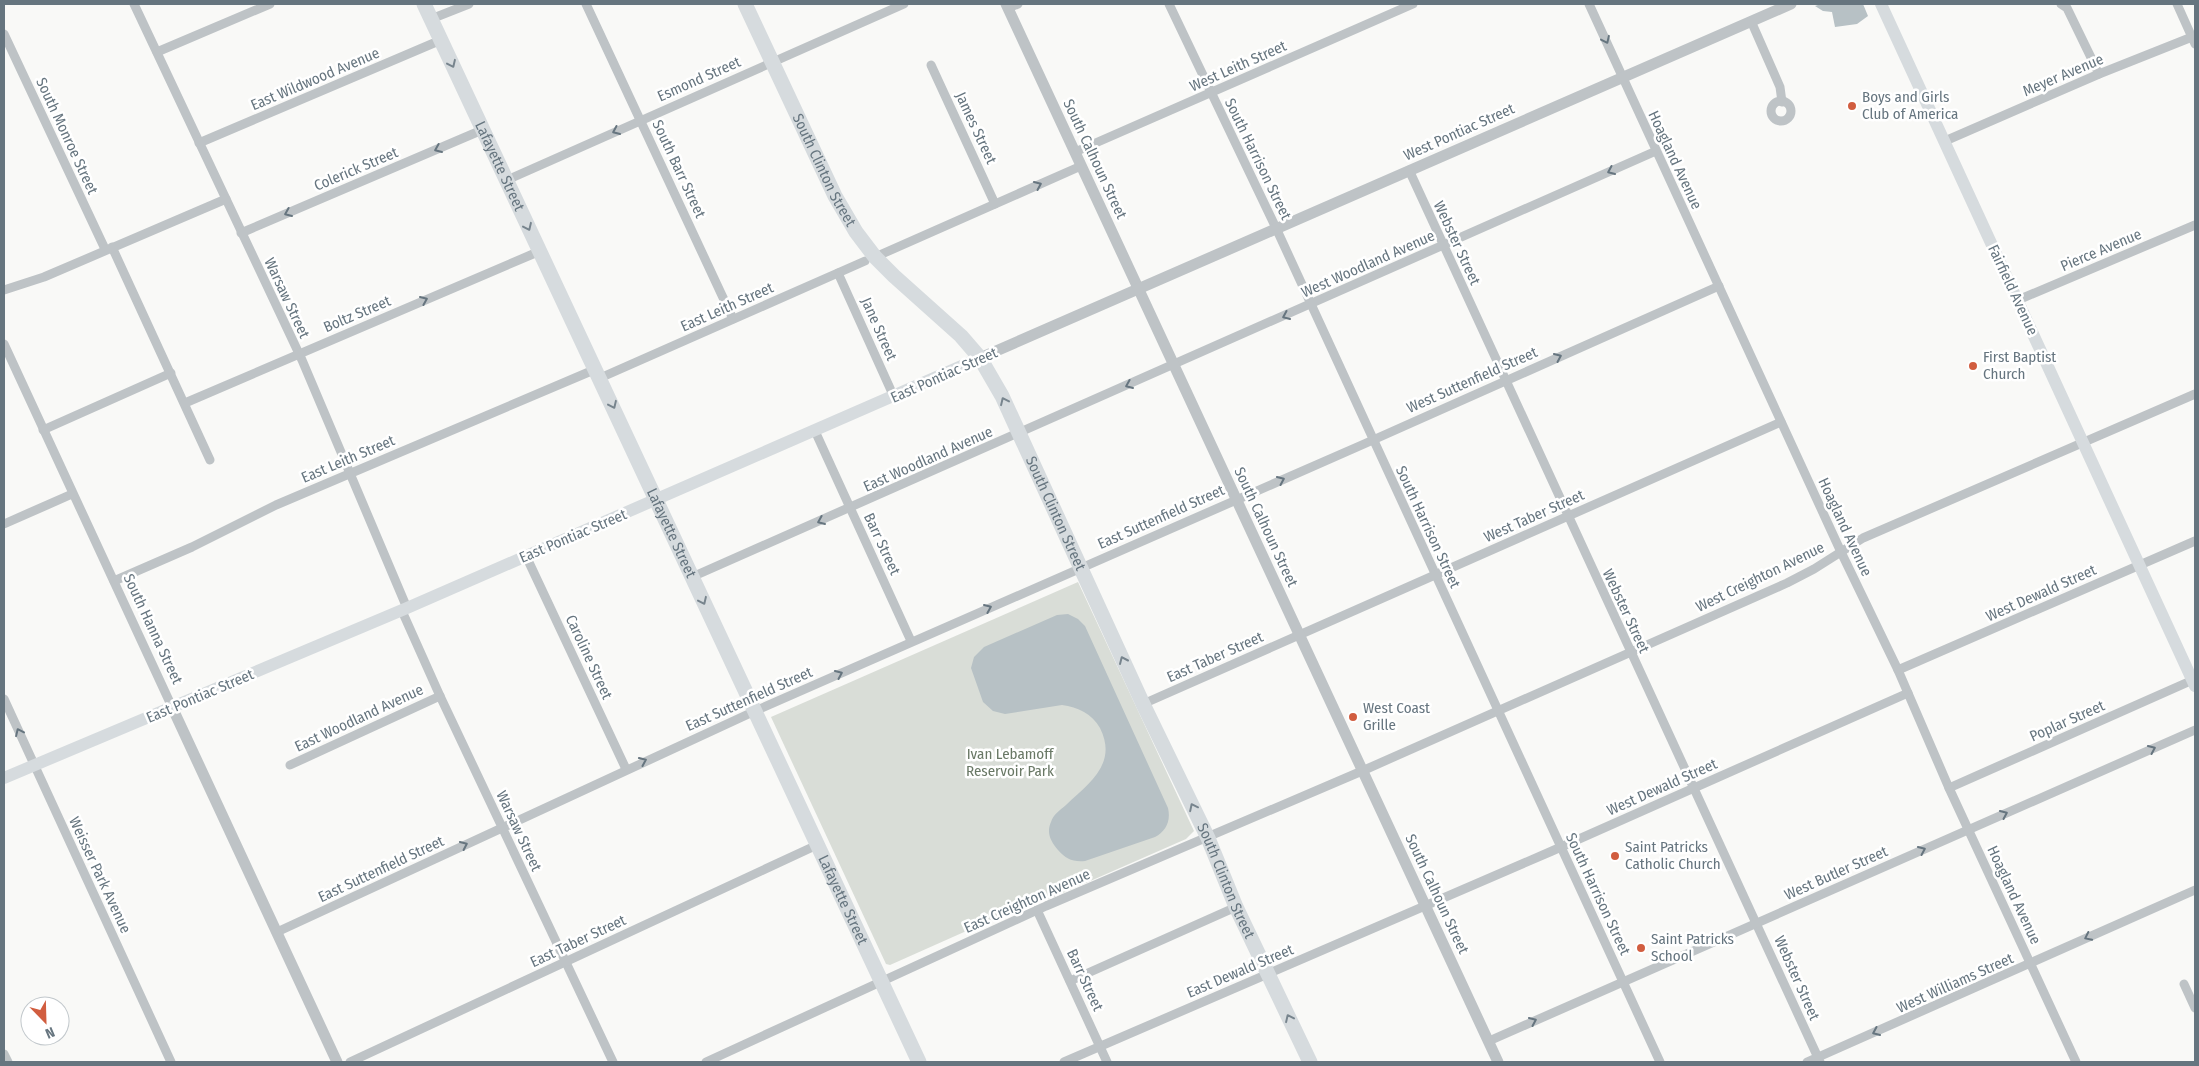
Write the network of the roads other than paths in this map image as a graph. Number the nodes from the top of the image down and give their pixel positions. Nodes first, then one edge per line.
1 (134, 4) edge
2 (270, 4) edge
3 (424, 4) edge
4 (469, 4) edge
5 (586, 4) edge
6 (745, 4) edge
7 (904, 4) edge
8 (1169, 4) edge
9 (1413, 4) edge
10 (1589, 4) edge
11 (1791, 4) edge
12 (1881, 4) edge
13 (2061, 4) edge
14 (2177, 4) edge
15 (1011, 5) edge
16 (431, 19) junction
17 (1750, 21) junction
18 (4, 34) edge
19 (441, 40) junction
20 (2194, 40) edge
21 (156, 52) junction
22 (772, 61) junction
23 (931, 65) dead end
24 (2099, 74) junction
25 (1623, 77) junction
26 (1211, 93) junction
27 (1782, 102) dead end
28 (641, 120) junction
29 (482, 130) junction
30 (1945, 141) junction
31 (199, 143) junction
32 (1656, 151) junction
33 (1075, 152) junction
34 (1081, 166) junction
35 (1409, 170) junction
36 (507, 180) junction
37 (226, 199) junction
38 (995, 204) junction
39 (2195, 225) edge
40 (1276, 228) junction
41 (241, 233) junction
42 (1442, 246) junction
43 (108, 248) junction
44 (540, 251) junction
45 (870, 259) junction
46 (838, 273) junction
47 (1719, 286) junction
48 (1139, 288) junction
49 (4, 290) edge
50 (2018, 300) junction
51 (1310, 305) junction
52 (733, 319) junction
53 (4, 344) edge
54 (298, 354) junction
55 (980, 358) junction
56 (1174, 365) junction
57 (171, 373) junction
58 (598, 373) junction
59 (1505, 380) junction
60 (2195, 394) edge
61 (894, 397) junction
62 (185, 403) junction
63 (1781, 422) junction
64 (43, 430) junction
65 (815, 431) junction
66 (1019, 434) junction
67 (1373, 440) junction
68 (2084, 442) junction
69 (210, 460) dead end
70 (350, 474) junction
71 (72, 494) junction
72 (1237, 499) junction
73 (657, 500) junction
74 (850, 508) junction
75 (1567, 516) junction
76 (4, 524) edge
77 (2195, 541) edge
78 (1841, 552) junction
79 (526, 556) junction
80 (2141, 565) junction
81 (1081, 568) junction
82 (1436, 575) junction
83 (692, 577) junction
84 (114, 581) junction
85 (405, 609) junction
86 (1299, 635) junction
87 (911, 641) junction
88 (1630, 652) junction
89 (1898, 670) junction
90 (2194, 682) edge
91 (1908, 693) junction
92 (440, 696) junction
93 (4, 699) edge
94 (1143, 704) junction
95 (172, 707) junction
96 (1498, 710) junction
97 (755, 711) junction
98 (2195, 730) edge
99 (35, 765) junction
100 (290, 765) dead end
101 (626, 769) junction
102 (1362, 771) junction
103 (4, 778) edge
104 (1693, 788) junction
105 (1949, 788) junction
106 (502, 828) junction
107 (1969, 830) junction
108 (1208, 838) junction
109 (817, 846) junction
110 (1561, 847) junction
111 (2195, 890) edge
112 (1426, 906) junction
113 (1236, 907) junction
114 (1037, 910) junction
115 (1757, 922) junction
116 (277, 932) junction
117 (565, 962) junction
118 (2032, 964) junction
119 (1269, 974) junction
120 (1070, 981) junction
121 (1623, 981) junction
122 (882, 982) junction
123 (2184, 984) dead end
124 (2195, 1008) edge
125 (1489, 1041) junction
126 (1100, 1046) junction
127 (4, 1054) edge
128 (1819, 1060) edge
129 (8, 1062) edge
130 (171, 1062) edge
131 (337, 1062) edge
132 (350, 1062) edge
133 (613, 1062) edge
134 (706, 1062) edge
135 (919, 1062) edge
136 (1064, 1062) edge
137 (1107, 1062) edge
138 (1310, 1062) edge
139 (1498, 1062) edge
140 (1660, 1062) edge
141 (1807, 1062) edge
142 (2076, 1062) edge

1 - 21 street, Warsaw Street
2 - 21 street
3 - 16 highway, Lafayette Street
4 - 16 street
5 - 28 street, South Barr Street
6 - 22 highway, South Clinton Street
7 - 22 street, Esmond Street
8 - 26 street, South Harrison Street
9 - 26 street, West Leith Street
10 -> 25 street, Hoagland Avenue
11 - 17 street, West Pontiac Street
12 - 30 main road, Fairfield Avenue
13 - 24 street
14 - 20 street
15 - 33 street, South Calhoun Street
16 - 19 highway, Lafayette Street
17 - 25 street, West Pontiac Street
17 - 27 street
18 - 43 street, South Monroe Street
19 -> 29 highway, Lafayette Street
19 - 31 street, East Wildwood Avenue
20 - 24 street, Meyer Avenue
21 - 31 street, Warsaw Street
22 - 28 street, Esmond Street
22 - 45 highway, South Clinton Street
23 - 38 street, James Street
24 - 30 street, Meyer Avenue
25 - 32 street, Hoagland Avenue
25 - 35 street, West Pontiac Street
26 - 33 street, West Leith Street
26 - 40 street, South Harrison Street
28 -> 36 street, Esmond Street
28 - 52 street, South Barr Street
29 - 36 highway, Lafayette Street
29 -> 41 street, Colerick Street
30 - 50 main road, Fairfield Avenue
31 - 37 street, Warsaw Street
32 -> 42 street, West Woodland Avenue
32 - 47 street, Hoagland Avenue
33 - 34 street, South Calhoun Street
38 -> 34 street, East Leith Street
34 - 48 street, South Calhoun Street
35 - 40 street, West Pontiac Street
35 - 42 street, Webster Street
36 -> 44 highway, Lafayette Street
37 - 41 street, Warsaw Street
37 - 43 street
38 - 45 street, East Leith Street
39 - 50 street, Pierce Avenue
40 - 48 street, West Pontiac Street
40 - 51 street, South Harrison Street
41 - 54 street, Warsaw Street
42 - 51 street, West Woodland Avenue
42 - 59 street, Webster Street
43 - 49 street
43 - 57 street, South Monroe Street
54 -> 44 street, Boltz Street
44 - 58 highway, Lafayette Street
45 - 46 street, East Leith Street
45 - 55 highway, South Clinton Street
46 - 52 street, East Leith Street
46 - 61 street, Jane Street
59 -> 47 street, West Suttenfield Street
47 - 63 street, Hoagland Avenue
48 - 55 street, East Pontiac Street
48 - 56 street, South Calhoun Street
50 - 68 main road, Fairfield Avenue
51 -> 56 street, West Woodland Avenue
51 - 67 street, South Harrison Street
52 - 58 street, East Leith Street
53 - 64 street, South Hanna Street
54 - 62 street, Boltz Street
54 - 70 street, Warsaw Street
55 - 61 main road, East Pontiac Street
66 -> 55 highway, South Clinton Street
56 -> 66 street, East Woodland Avenue
56 - 72 street, South Calhoun Street
57 - 62 street, South Monroe Street
57 - 64 street
58 - 70 street, East Leith Street
58 -> 73 highway, Lafayette Street
59 - 67 street, West Suttenfield Street
59 - 75 street, Webster Street
60 - 68 street, West Creighton Avenue
61 - 65 main road, East Pontiac Street
62 - 69 street, South Monroe Street
63 - 75 street, West Taber Street
63 - 78 street, Hoagland Avenue
64 - 71 street, South Hanna Street
65 - 73 main road, East Pontiac Street
65 - 74 street, Barr Street
66 - 74 street, East Woodland Avenue
66 - 81 highway, South Clinton Street
72 -> 67 street, West Suttenfield Street
67 - 82 street, South Harrison Street
68 - 78 street, West Creighton Avenue
68 - 80 main road, Fairfield Avenue
70 - 84 street, East Leith Street
70 - 85 street, Warsaw Street
71 - 76 street
71 - 84 street, South Hanna Street
72 - 81 street, East Suttenfield Street
72 - 86 street, South Calhoun Street
73 - 79 main road, East Pontiac Street
73 - 83 highway, Lafayette Street
74 -> 83 street, East Woodland Avenue
74 - 87 street, Barr Street
75 - 82 street, West Taber Street
75 - 88 street, Webster Street
77 - 80 street, West Dewald Street
78 - 88 street, West Creighton Avenue
78 - 89 street, Hoagland Avenue
79 - 85 main road, East Pontiac Street
79 - 101 street, Caroline Street
80 - 89 street, West Dewald Street
80 - 90 main road, Fairfield Avenue
87 -> 81 street, East Suttenfield Street
94 -> 81 highway, South Clinton Street
82 - 86 street, West Taber Street
82 - 96 street, South Harrison Street
83 -> 97 highway, Lafayette Street
84 - 95 street, South Hanna Street
85 - 92 street, Warsaw Street
85 - 95 main road, East Pontiac Street
86 - 94 street, East Taber Street
86 - 102 street, South Calhoun Street
97 -> 87 street, East Suttenfield Street
88 - 96 street, West Creighton Avenue
88 - 104 street, Webster Street
89 - 91 street, Hoagland Avenue
90 - 105 street, Poplar Street
91 - 104 street, West Dewald Street
91 - 105 street, Hoagland Avenue
92 - 100 street, East Woodland Avenue
92 - 106 street, Warsaw Street
99 -> 93 street, Weisser Park Avenue
108 -> 94 highway, South Clinton Street
95 - 99 main road, East Pontiac Street
95 - 116 street, South Hanna Street
96 - 102 street, West Creighton Avenue
96 - 110 street, South Harrison Street
101 -> 97 street, East Suttenfield Street
97 - 109 highway, Lafayette Street
107 -> 98 street, West Butler Street
99 - 103 main road, East Pontiac Street
99 - 130 street, Weisser Park Avenue
101 - 106 street, East Suttenfield Street
102 - 108 street, East Creighton Avenue
102 - 112 street, South Calhoun Street
104 - 110 street, West Dewald Street
104 - 115 street, Webster Street
105 - 107 street, Hoagland Avenue
116 -> 106 street, East Suttenfield Street
106 - 117 street, Warsaw Street
115 -> 107 street, West Butler Street
107 - 118 street, Hoagland Avenue
108 - 113 highway, South Clinton Street
108 - 114 street, East Creighton Avenue
109 - 117 street, East Taber Street
109 - 122 highway, Lafayette Street
110 - 112 street, West Dewald Street
110 - 121 street, South Harrison Street
111 -> 118 street, West Williams Street
112 - 119 street, East Dewald Street
112 - 125 street, South Calhoun Street
113 - 119 highway, South Clinton Street
113 - 120 street
114 - 120 street, Barr Street
114 - 122 street, East Creighton Avenue
115 - 121 street, West Butler Street
115 - 128 street, Webster Street
116 - 131 street, South Hanna Street
117 - 132 street, East Taber Street
117 - 133 street, Warsaw Street
118 -> 128 street, West Williams Street
118 - 142 street, Hoagland Avenue
119 - 126 street, East Dewald Street
138 -> 119 highway, South Clinton Street
120 - 126 street, Barr Street
125 -> 121 street, West Butler Street
121 - 140 street, South Harrison Street
122 - 134 street, East Creighton Avenue
122 - 135 highway, Lafayette Street
123 - 124 street
125 - 139 street, South Calhoun Street
126 - 136 street, East Dewald Street
126 - 137 street, Barr Street
127 - 129 street
128 - 141 street, West Williams Street

